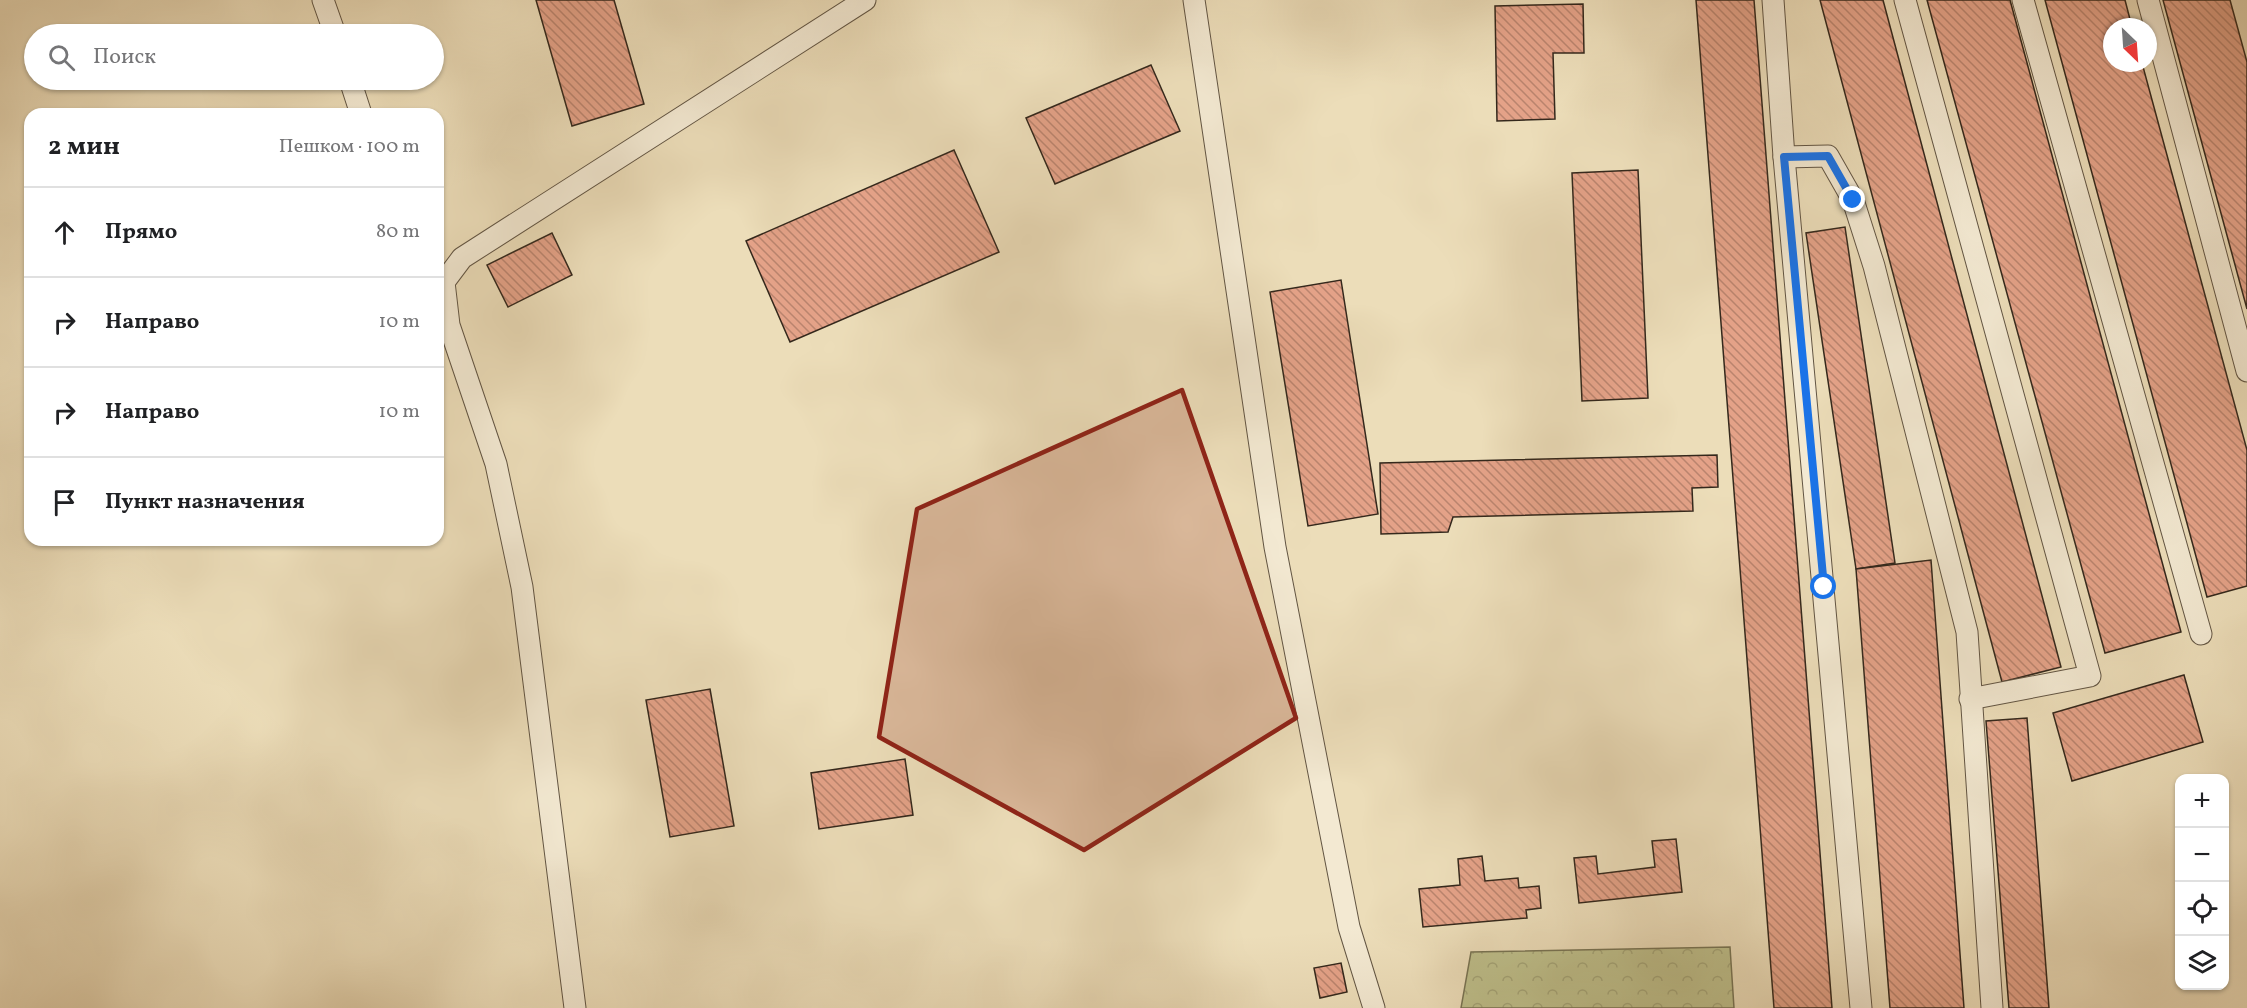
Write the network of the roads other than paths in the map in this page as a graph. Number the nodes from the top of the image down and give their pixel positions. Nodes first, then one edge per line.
1 (323, 0) edge
2 (866, 0) edge
3 (1194, 0) edge
4 (1773, 0) edge
5 (1905, 0) edge
6 (2023, 0) edge
7 (2148, 0) edge
8 (331, 24) edge
9 (353, 90) edge
10 (359, 108) edge
11 (1784, 157) junction
12 (444, 275) edge
13 (444, 296) edge
14 (2247, 371) edge
15 (2201, 634) dead end
16 (1970, 699) junction
17 (575, 1008) edge
18 (1374, 1008) edge
19 (1861, 1008) edge
20 (1992, 1008) edge

1 - 8 lane
2 - 12 lane
3 - 18 lane
4 - 11 lane
5 - 16 lane
6 - 15 lane
7 - 14 lane
9 - 10 lane
11 - 16 lane
11 - 19 lane
13 - 17 lane
16 - 20 lane

